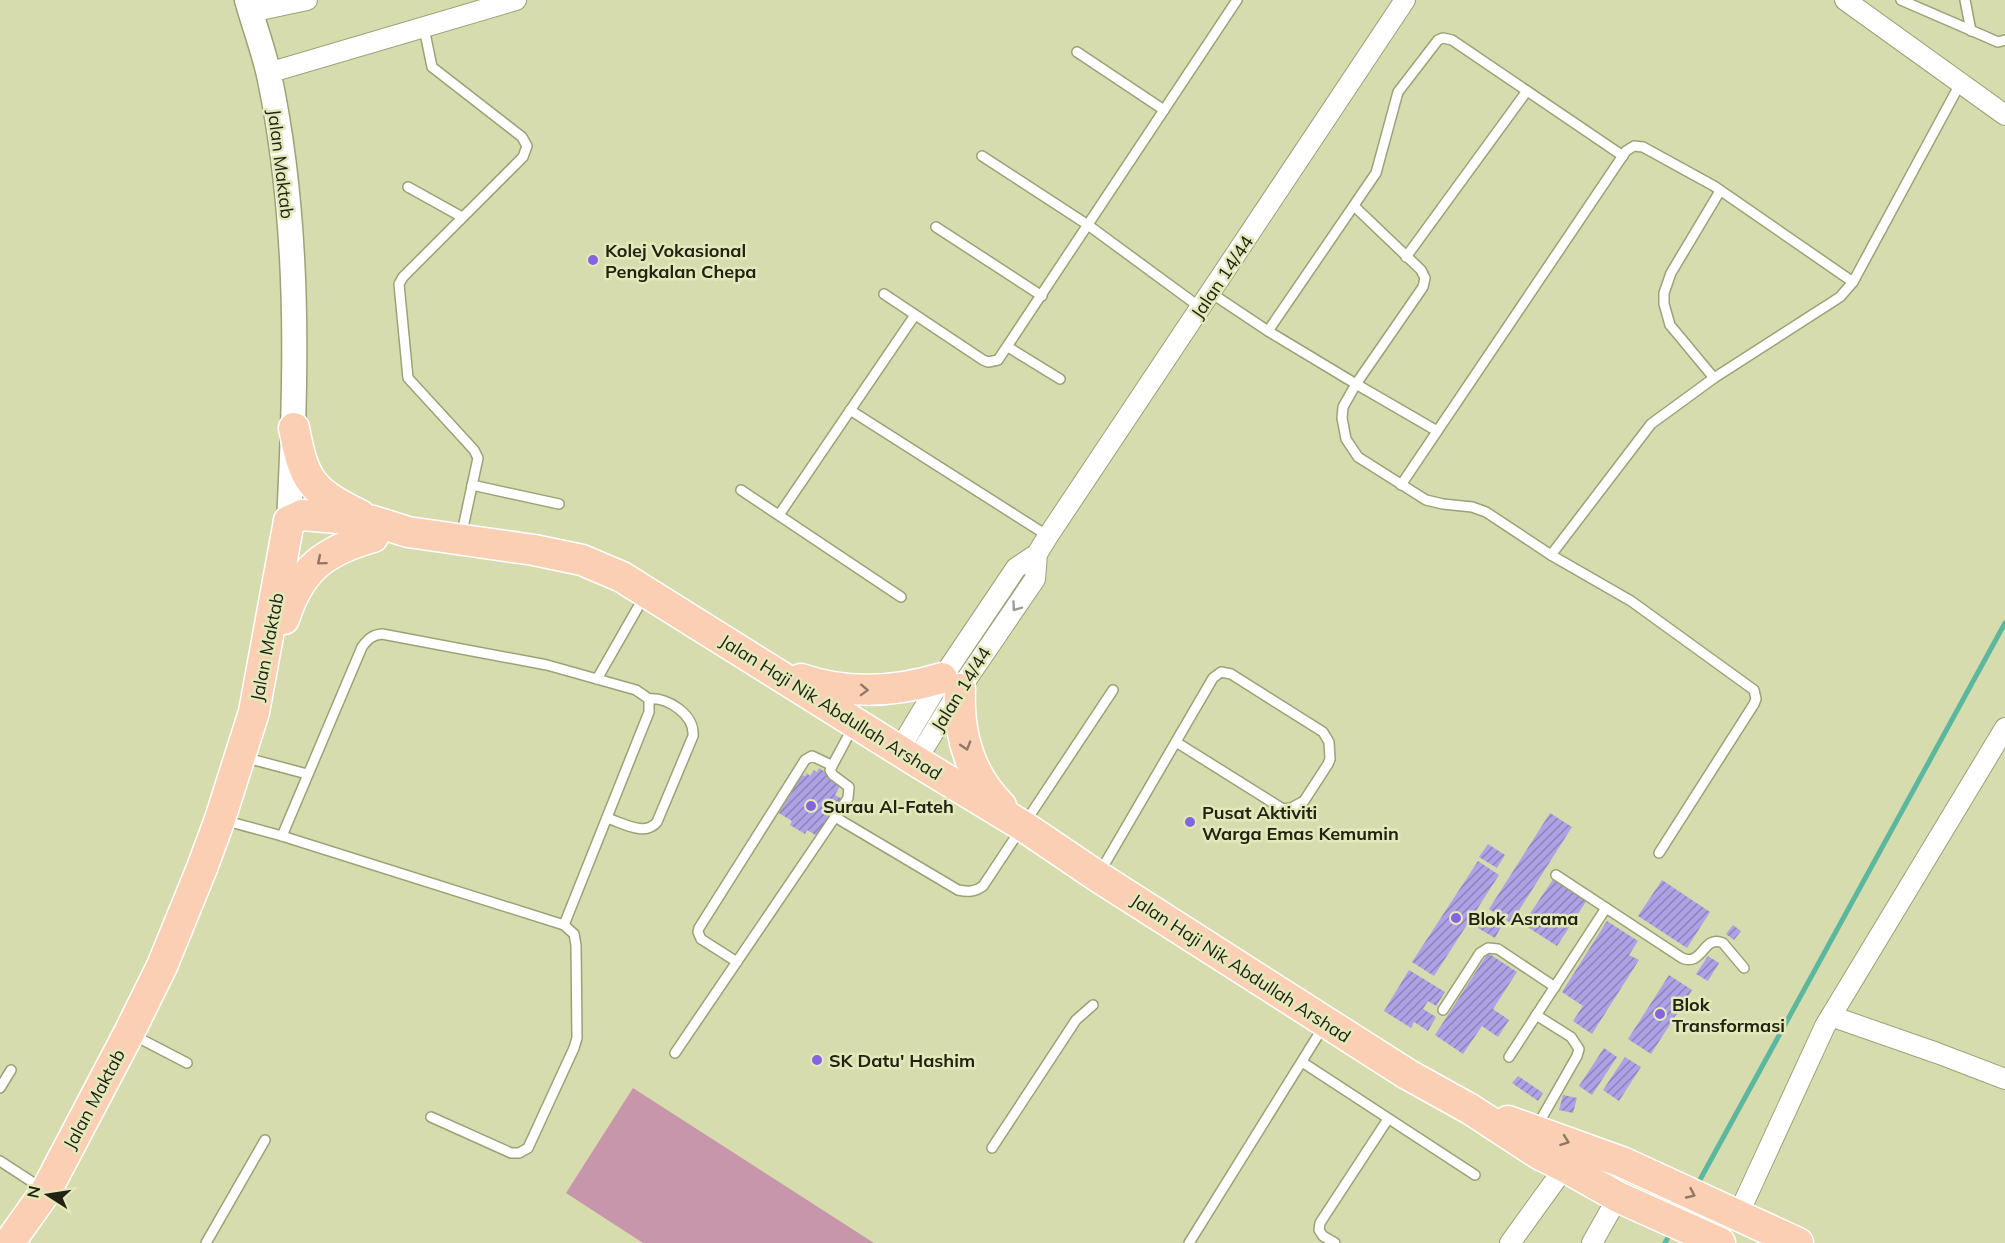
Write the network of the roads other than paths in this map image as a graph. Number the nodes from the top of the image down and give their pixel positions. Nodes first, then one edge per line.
1 (307, 0) edge
2 (1237, 0) edge
3 (1406, 0) edge
4 (1845, 0) edge
5 (1901, 0) edge
6 (1965, 0) edge
7 (507, 2) edge
8 (249, 6) edge
9 (424, 28) junction
10 (1971, 30) junction
11 (2003, 43) edge
12 (1077, 52) dead end
13 (268, 73) junction
14 (1960, 84) junction
15 (1527, 91) junction
16 (1164, 110) junction
17 (2005, 115) edge
18 (982, 156) dead end
19 (1623, 156) junction
20 (408, 187) dead end
21 (1720, 191) junction
22 (1354, 206) junction
23 (462, 218) junction
24 (1088, 225) junction
25 (936, 227) dead end
26 (1406, 257) junction
27 (1853, 282) junction
28 (884, 294) dead end
29 (1042, 296) junction
30 (1206, 300) junction
31 (915, 315) junction
32 (1268, 331) junction
33 (1008, 347) junction
34 (1714, 378) junction
35 (1060, 379) dead end
36 (1356, 384) junction
37 (850, 410) junction
38 (294, 428) junction
39 (1437, 431) junction
40 (472, 485) junction
41 (1401, 485) junction
42 (741, 490) dead end
43 (559, 504) dead end
44 (779, 515) junction
45 (289, 521) junction
46 (373, 529) junction
47 (1048, 536) junction
48 (461, 539) junction
49 (1551, 555) junction
50 (647, 591) junction
51 (901, 597) dead end
52 (749, 656) junction
53 (597, 679) junction
54 (951, 684) junction
55 (1113, 690) dead end
56 (649, 699) junction
57 (254, 712) junction
58 (855, 723) junction
59 (2005, 728) edge
60 (1176, 742) junction
61 (908, 756) junction
62 (241, 757) junction
63 (831, 765) junction
64 (307, 774) junction
65 (835, 817) junction
66 (607, 818) junction
67 (220, 819) junction
68 (1023, 826) junction
69 (282, 836) junction
70 (1659, 853) dead end
71 (1556, 875) dead end
72 (1097, 876) junction
73 (1606, 908) junction
74 (564, 925) junction
75 (737, 962) junction
76 (1744, 968) dead end
77 (1555, 987) junction
78 (1093, 1005) dead end
79 (1443, 1010) dead end
80 (1536, 1015) junction
81 (1830, 1016) junction
82 (1326, 1022) junction
83 (129, 1033) junction
84 (675, 1053) dead end
85 (1509, 1057) dead end
86 (1302, 1062) junction
87 (187, 1063) dead end
88 (11, 1070) dead end
89 (2005, 1079) edge
90 (0, 1088) edge
91 (1470, 1109) junction
92 (431, 1117) dead end
93 (1388, 1119) junction
94 (1535, 1130) junction
95 (265, 1140) dead end
96 (992, 1148) dead end
97 (0, 1161) edge
98 (1565, 1167) junction
99 (1475, 1175) dead end
100 (46, 1191) junction
101 (1624, 1200) junction
102 (1738, 1215) junction
103 (9, 1243) edge
104 (206, 1243) edge
105 (1189, 1243) edge
106 (1335, 1243) edge
107 (1510, 1243) edge
108 (1592, 1243) edge
109 (1720, 1243) edge
110 (1798, 1243) edge

1 - 8 street
2 - 16 lane
3 - 30 street, Jalan 14/44
4 - 14 street
5 - 10 lane
6 - 10 lane
7 - 9 street
8 - 13 street, Jalan Maktab
9 - 13 street
9 - 23 lane
10 - 11 lane
12 - 16 lane
13 - 38 street, Jalan Maktab
14 - 17 street
14 - 27 lane
15 - 19 lane
15 - 22 lane
15 - 26 lane
16 - 24 lane
18 - 24 lane
19 - 21 lane
19 - 39 lane
20 - 23 lane
21 - 27 lane
21 - 34 lane
22 - 26 lane
22 - 32 lane
23 - 40 lane
24 - 29 lane
24 - 30 lane
25 - 29 lane
26 - 36 lane
27 - 34 lane
28 - 31 lane
29 - 33 lane
30 - 32 lane
30 - 47 street, Jalan 14/44
31 - 33 lane
31 - 37 lane
32 - 36 lane
33 - 35 lane
34 - 49 lane
36 - 39 lane
36 - 41 lane
37 - 44 lane
37 - 47 lane
38 - 45 street, Jalan Maktab
38 - 46 main road
39 - 41 lane
40 - 43 lane
40 - 48 lane
41 - 49 lane
42 - 44 lane
44 - 51 lane
45 - 46 main road, Jalan Haji Nik Abdullah Arshad
45 - 57 main road, Jalan Maktab
46 - 48 main road, Jalan Haji Nik Abdullah Arshad
46 -> 57 main road
47 - 54 street, Jalan 14/44
48 - 50 main road, Jalan Haji Nik Abdullah Arshad
49 - 70 lane
50 - 52 main road, Jalan Haji Nik Abdullah Arshad
50 - 53 lane
52 -> 54 main road
52 - 58 main road, Jalan Haji Nik Abdullah Arshad
53 - 56 lane
53 - 64 lane
54 - 61 street, Jalan 14/44
54 -> 68 main road
55 - 68 lane
56 - 66 lane
56 - 66 lane
57 - 62 main road, Jalan Maktab
58 - 61 main road, Jalan Haji Nik Abdullah Arshad
58 - 63 lane
59 - 81 street
60 - 60 lane
60 - 72 lane
61 - 68 main road, Jalan Haji Nik Abdullah Arshad
62 - 64 lane
62 - 67 main road, Jalan Maktab
63 - 65 lane
63 - 75 lane
64 - 69 lane
65 - 68 lane
65 - 75 lane
66 - 74 lane
67 - 69 lane
67 - 83 main road, Jalan Maktab
68 - 72 main road, Jalan Haji Nik Abdullah Arshad
69 - 74 lane
71 - 73 lane
72 - 82 main road, Jalan Haji Nik Abdullah Arshad
73 - 76 lane
73 - 77 lane
74 - 92 lane
75 - 84 lane
77 - 79 lane
77 - 80 lane
78 - 96 lane
80 - 85 lane
80 - 94 lane
81 - 89 street
81 - 102 street
82 - 86 lane
82 - 91 main road, Jalan Haji Nik Abdullah Arshad
83 - 87 lane
83 - 100 main road, Jalan Maktab
86 - 93 lane
86 - 105 lane
88 - 90 lane
91 - 94 main road, Jalan Haji Nik Abdullah Arshad
91 - 98 main road, Jalan Haji Nik Abdullah Arshad
93 - 99 lane
93 - 106 lane
94 -> 102 main road, Jalan Haji Nik Abdullah Arshad
95 - 104 lane
97 - 100 lane
98 - 101 main road, Jalan Haji Nik Abdullah Arshad
98 - 107 street
100 - 103 main road, Jalan Maktab
101 - 108 street
101 - 109 main road, Jalan Haji Nik Abdullah Arshad
102 - 110 main road, Jalan Haji Nik Abdullah Arshad

